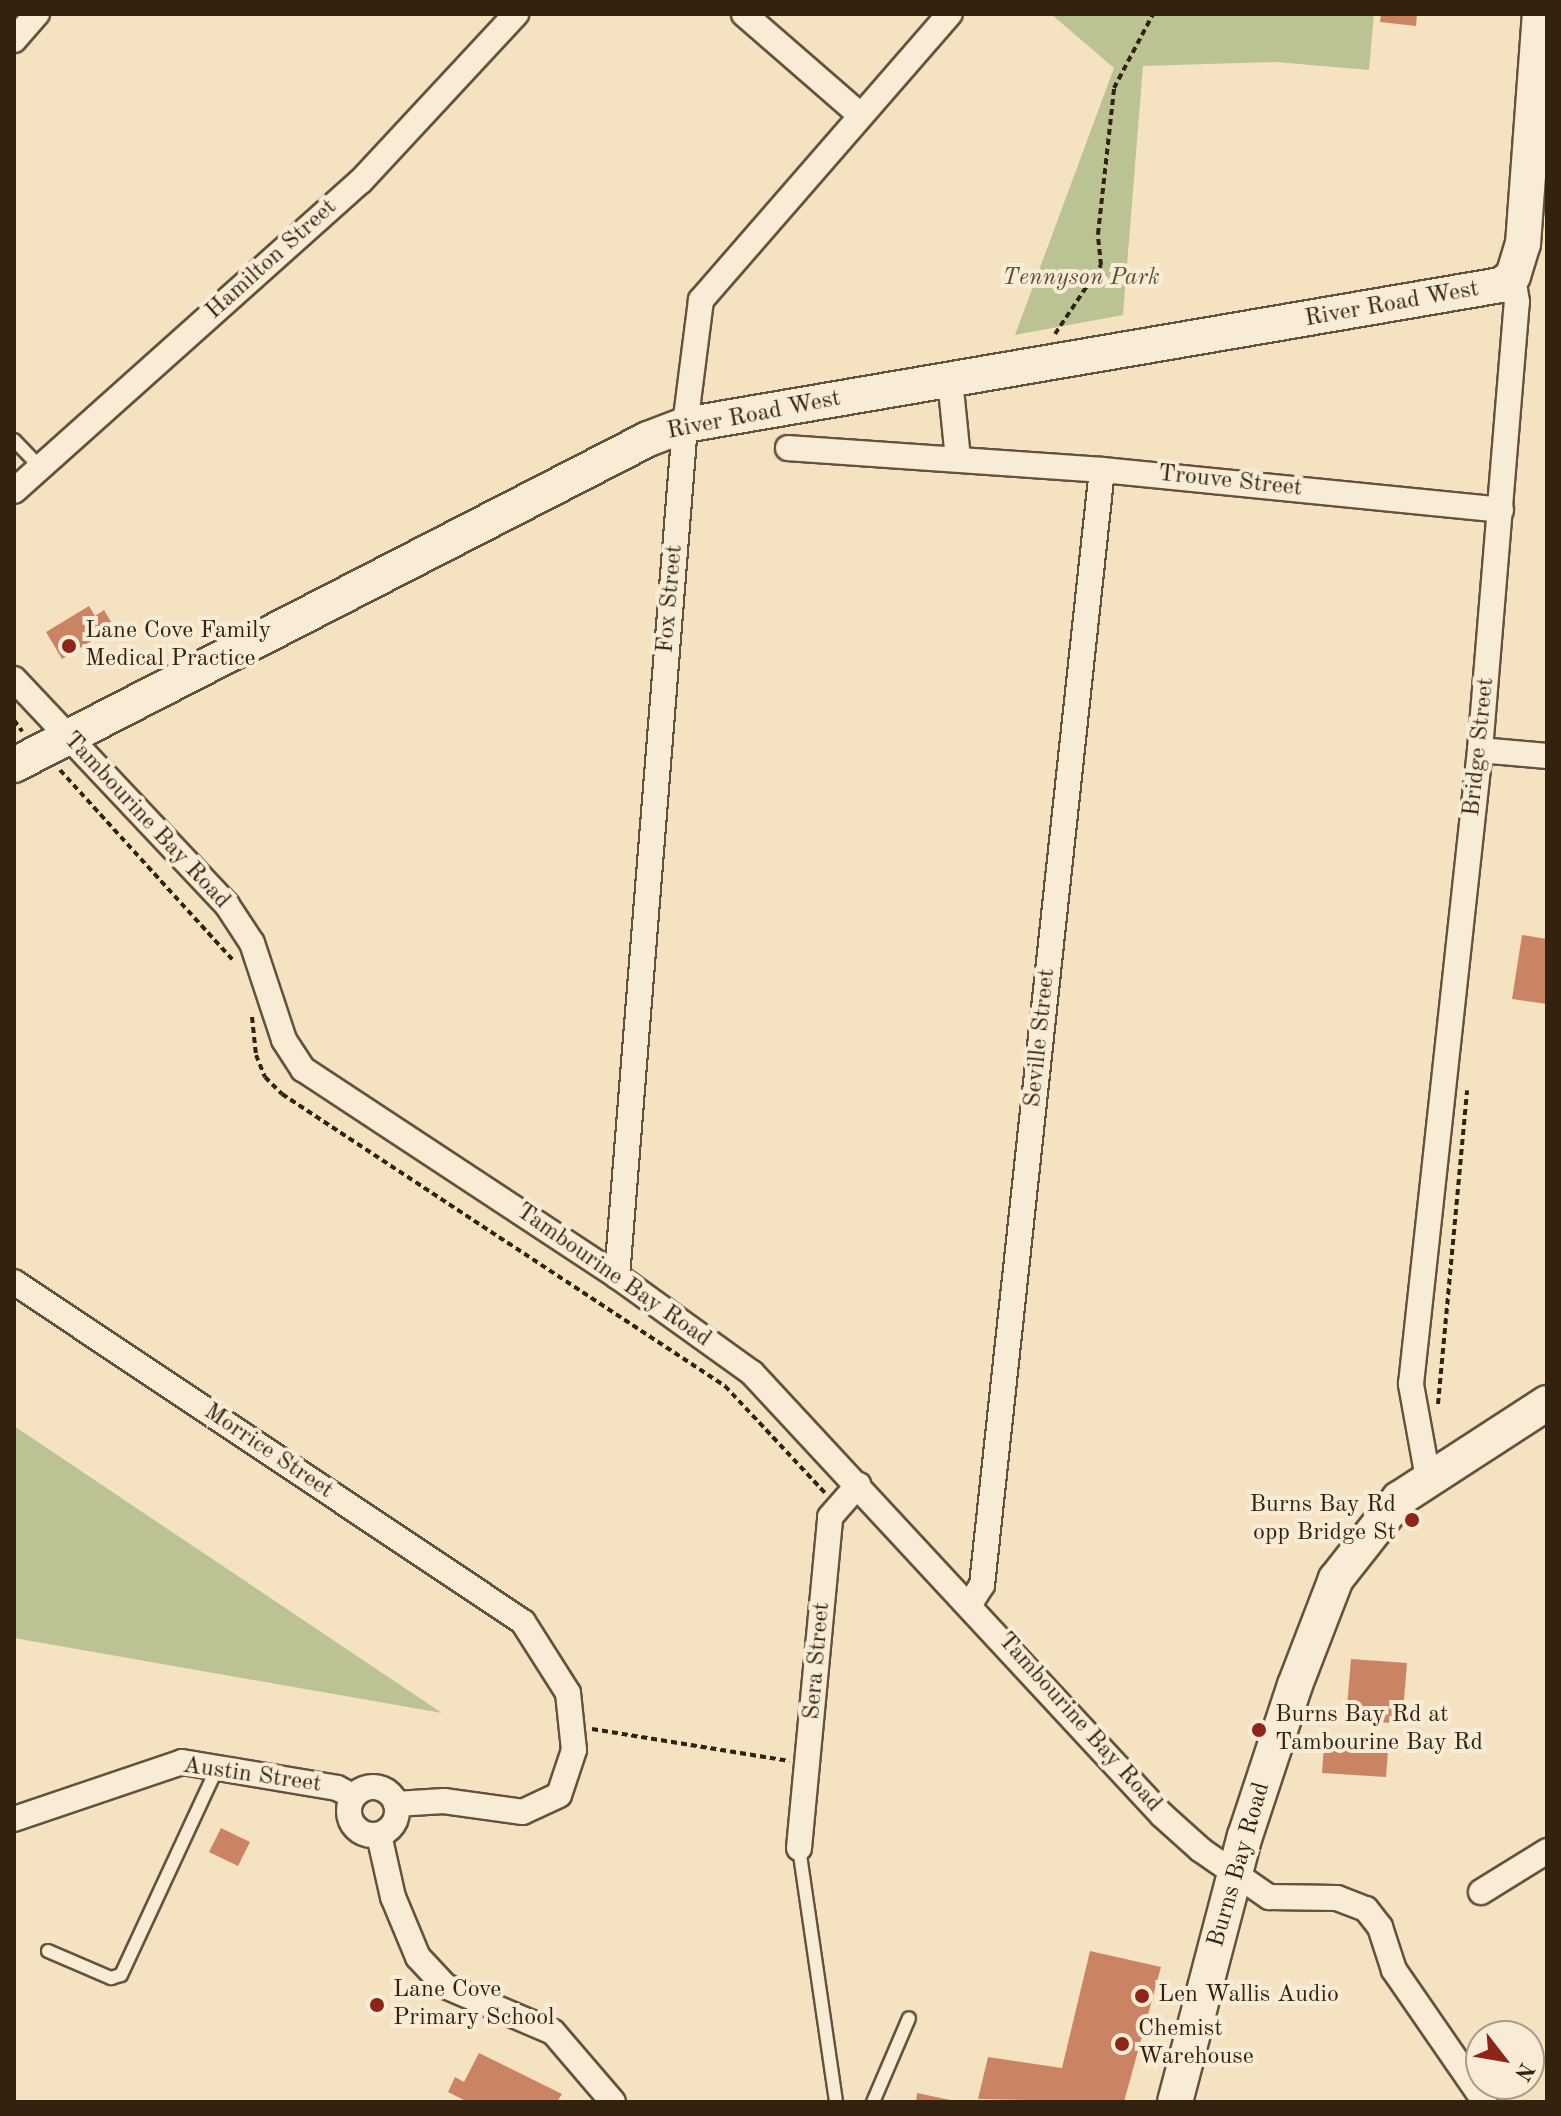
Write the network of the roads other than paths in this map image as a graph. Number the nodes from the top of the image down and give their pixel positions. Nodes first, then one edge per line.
1 (37, 14) edge
2 (516, 14) edge
3 (744, 14) edge
4 (950, 14) edge
5 (1540, 14) edge
6 (14, 40) edge
7 (859, 114) junction
8 (1513, 276) junction
9 (950, 379) junction
10 (685, 425) junction
11 (14, 440) edge
12 (788, 448) dead end
13 (958, 459) junction
14 (40, 467) junction
15 (1102, 470) junction
16 (14, 491) edge
17 (1501, 510) junction
18 (14, 679) edge
19 (69, 738) junction
20 (19, 749) edge
21 (1480, 750) junction
22 (1547, 756) edge
23 (617, 1276) junction
24 (14, 1282) edge
25 (1547, 1403) edge
26 (1428, 1478) junction
27 (858, 1485) junction
28 (970, 1604) junction
29 (218, 1766) junction
30 (353, 1796) junction
31 (396, 1804) junction
32 (14, 1819) edge
33 (379, 1835) junction
34 (799, 1848) joint
35 (1547, 1851) edge
36 (1234, 1875) junction
37 (1481, 1892) dead end
38 (48, 1951) dead end
39 (909, 2018) dead end
40 (613, 2102) edge
41 (836, 2102) edge
42 (873, 2102) edge
43 (1175, 2102) edge
44 (1485, 2102) edge

1 - 6 street
2 - 14 street, Hamilton Street
3 - 7 street
4 - 7 street, Fox Street
5 - 8 main road, Bridge Street
7 - 10 street, Fox Street
8 - 9 main road, River Road West
8 - 17 street, Bridge Street
9 - 10 main road, River Road West
9 - 13 street
10 - 19 main road, River Road West
10 - 23 street, Fox Street
11 - 14 lane
12 - 13 street, Trouve Street
13 - 15 street, Trouve Street
14 - 16 street, Hamilton Street
15 - 17 street, Trouve Street
15 - 28 street, Seville Street
17 - 21 street, Bridge Street
18 - 19 street, Tambourine Bay Road
19 - 20 main road, River Road West
19 - 23 street, Tambourine Bay Road
21 - 22 street
21 - 26 street, Bridge Street
23 - 27 street, Tambourine Bay Road
24 - 31 street, Morrice Street
25 - 26 main road, Burns Bay Road
26 - 36 main road, Burns Bay Road
27 - 28 street, Tambourine Bay Road
27 - 34 street, Sera Street
28 - 36 street, Tambourine Bay Road
29 - 30 street, Austin Street
29 - 32 street, Austin Street
29 - 38 lane
30 - 31 street
30 - 33 street
31 - 33 street
33 - 40 street
34 - 41 lane
35 - 37 street
36 - 43 main road, Burns Bay Road
36 - 44 street, Tambourine Bay Road
39 - 42 lane

